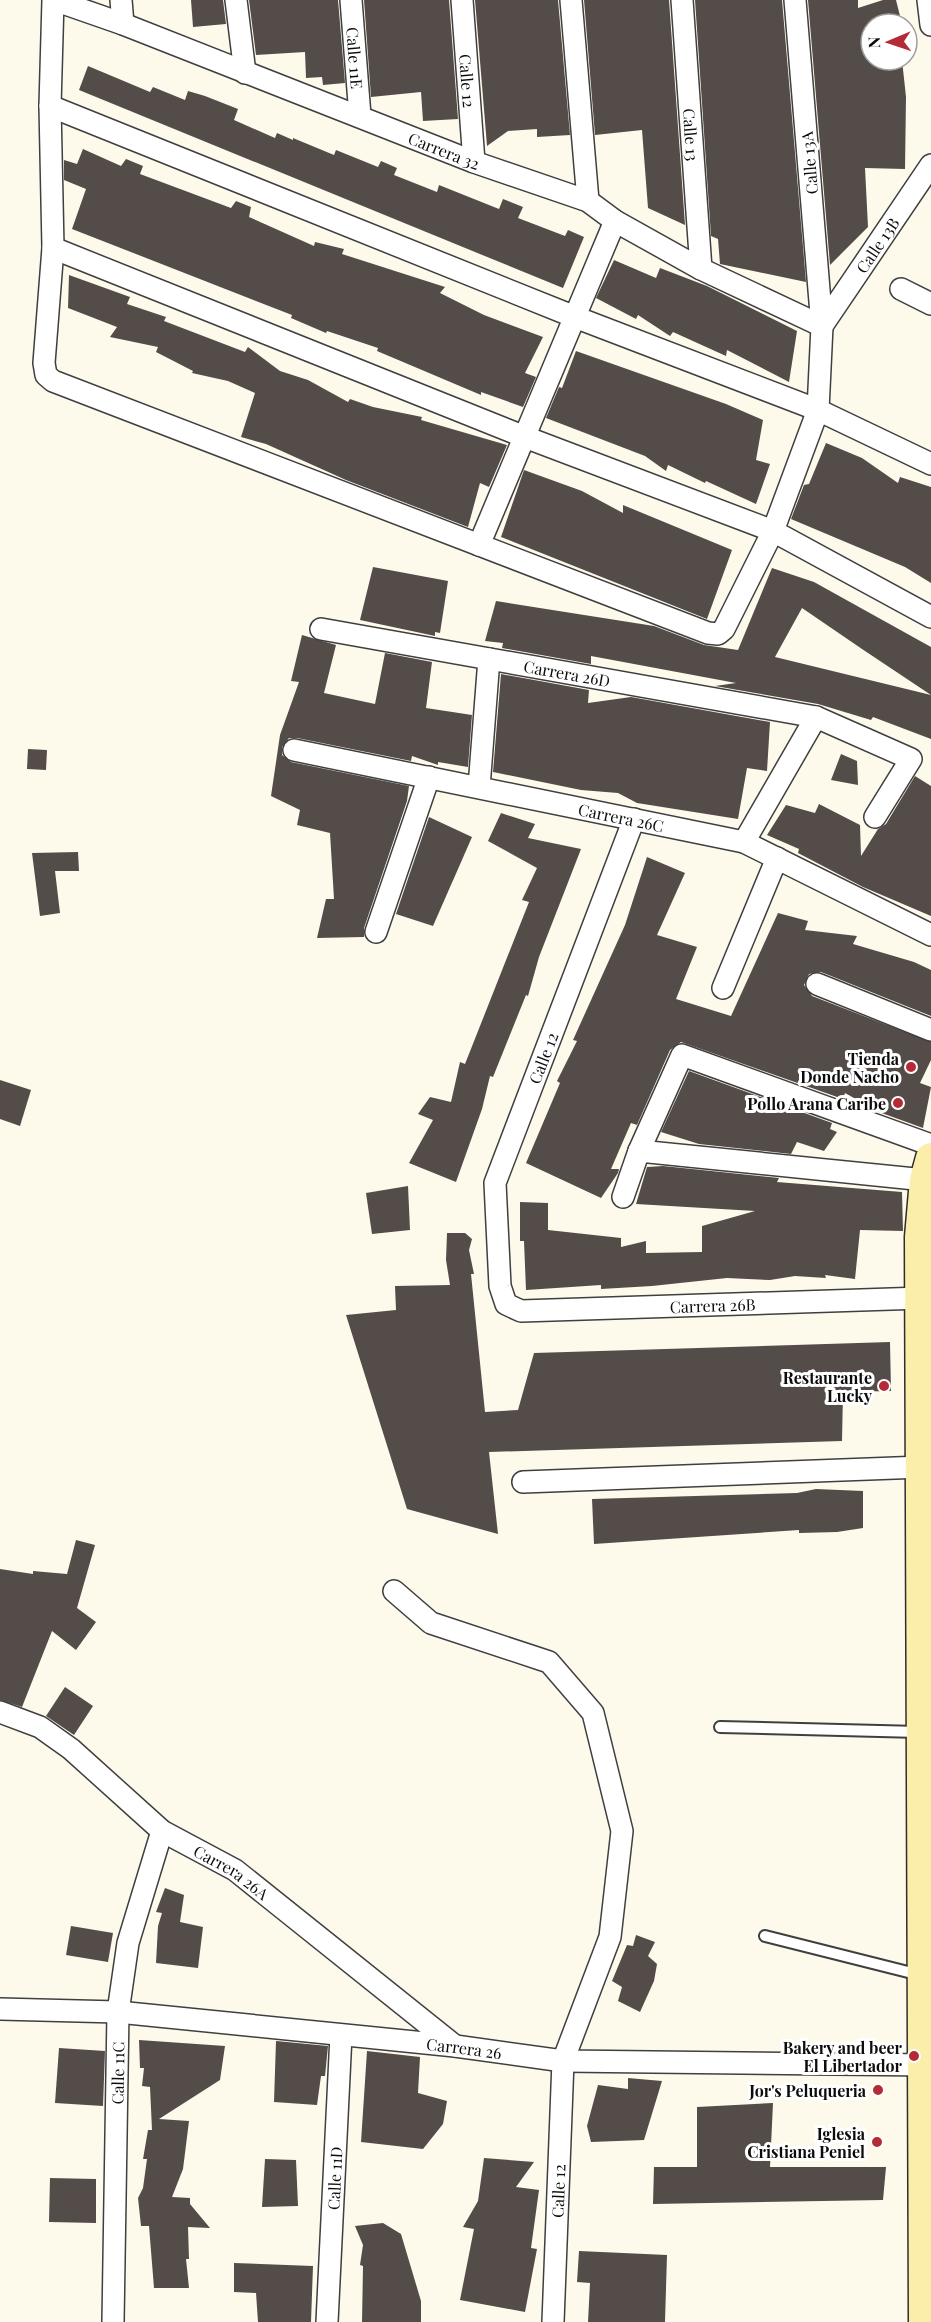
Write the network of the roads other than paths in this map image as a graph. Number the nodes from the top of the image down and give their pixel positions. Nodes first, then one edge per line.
1 (53, 0) edge
2 (121, 0) edge
3 (236, 0) edge
4 (351, 0) edge
5 (462, 0) edge
6 (571, 0) edge
7 (682, 0) edge
8 (795, 0) edge
9 (928, 0) edge
10 (123, 24) junction
11 (931, 25) edge
12 (245, 73) junction
13 (50, 106) junction
14 (360, 116) junction
15 (474, 162) junction
16 (931, 165) edge
17 (588, 201) junction
18 (615, 220) junction
19 (53, 248) junction
20 (701, 268) junction
21 (901, 289) dead end
22 (931, 304) edge
23 (575, 317) junction
24 (822, 326) junction
25 (818, 410) junction
26 (525, 437) junction
27 (931, 464) edge
28 (773, 531) junction
29 (479, 545) junction
30 (931, 617) edge
31 (321, 629) dead end
32 (489, 659) junction
33 (816, 717) junction
34 (294, 750) dead end
35 (429, 777) junction
36 (479, 787) junction
37 (875, 817) dead end
38 (634, 819) junction
39 (744, 842) junction
40 (777, 858) junction
41 (376, 932) dead end
42 (931, 936) edge
43 (818, 984) dead end
44 (723, 988) dead end
45 (931, 1030) edge
46 (931, 1144) edge
47 (639, 1151) junction
48 (928, 1169) edge
49 (623, 1197) dead end
50 (922, 1298) junction
51 (506, 1304) joint
52 (922, 1467) junction
53 (523, 1482) dead end
54 (394, 1591) dead end
55 (0, 1712) edge
56 (720, 1727) dead end
57 (922, 1732) junction
58 (162, 1831) junction
59 (765, 1936) dead end
60 (923, 1976) junction
61 (0, 2009) edge
62 (118, 2012) junction
63 (341, 2035) junction
64 (455, 2046) junction
65 (563, 2061) junction
66 (927, 2065) edge
67 (113, 2322) edge
68 (327, 2322) edge
69 (553, 2322) edge
70 (924, 2322) edge

1 - 10 street, Carrera 32
1 - 13 street
2 - 10 street
3 - 12 street
4 - 14 street, Calle 11E
5 - 15 street, Calle 12
6 - 17 street
7 - 20 street, Calle 13
8 - 24 street, Calle 13A
9 - 11 street
10 - 12 street, Carrera 32
12 - 14 street, Carrera 32
13 - 19 street
13 - 23 street
14 - 15 street, Carrera 32
15 - 17 street, Carrera 32
16 - 24 street, Calle 13B
17 - 18 street, Carrera 32
18 - 20 street, Carrera 32
18 - 23 street
19 - 26 street
19 - 29 street
20 - 24 street, Carrera 32
21 - 22 street
23 - 25 street
23 - 26 street
24 - 25 street, Calle 13A
25 - 27 street
25 - 28 street, Calle 13A
26 - 28 street
26 - 29 street
28 - 29 street, Calle 13A
28 - 30 street
31 - 32 street, Carrera 26D
32 - 33 street, Carrera 26D
32 - 36 street
33 - 37 street, Carrera 26D
33 - 39 street
34 - 35 street, Carrera 26C
35 - 36 street, Carrera 26C
35 - 41 street
36 - 38 street, Carrera 26C
38 - 39 street, Carrera 26C
38 - 51 street, Calle 12
39 - 40 street, Carrera 26C
40 - 42 street, Carrera 26C
40 - 44 street
43 - 45 street
46 - 47 street
47 - 48 street
47 - 49 street
48 - 50 main road
50 - 51 street, Carrera 26B
50 - 52 main road
52 - 53 street
52 - 57 main road
54 - 65 street, Calle 12
55 - 58 street, Carrera 26A
56 - 57 lane
57 - 60 main road
58 - 62 street, Calle 11C
58 - 64 street, Carrera 26A
59 - 60 lane
60 - 66 main road
61 - 62 street, Carrera 26
62 - 63 street, Carrera 26
62 - 67 street, Calle 11C
63 - 64 street, Carrera 26
63 - 68 street, Calle 11D
64 - 65 street, Carrera 26
65 - 66 street, Carrera 26
65 - 69 street, Calle 12
66 - 70 main road

